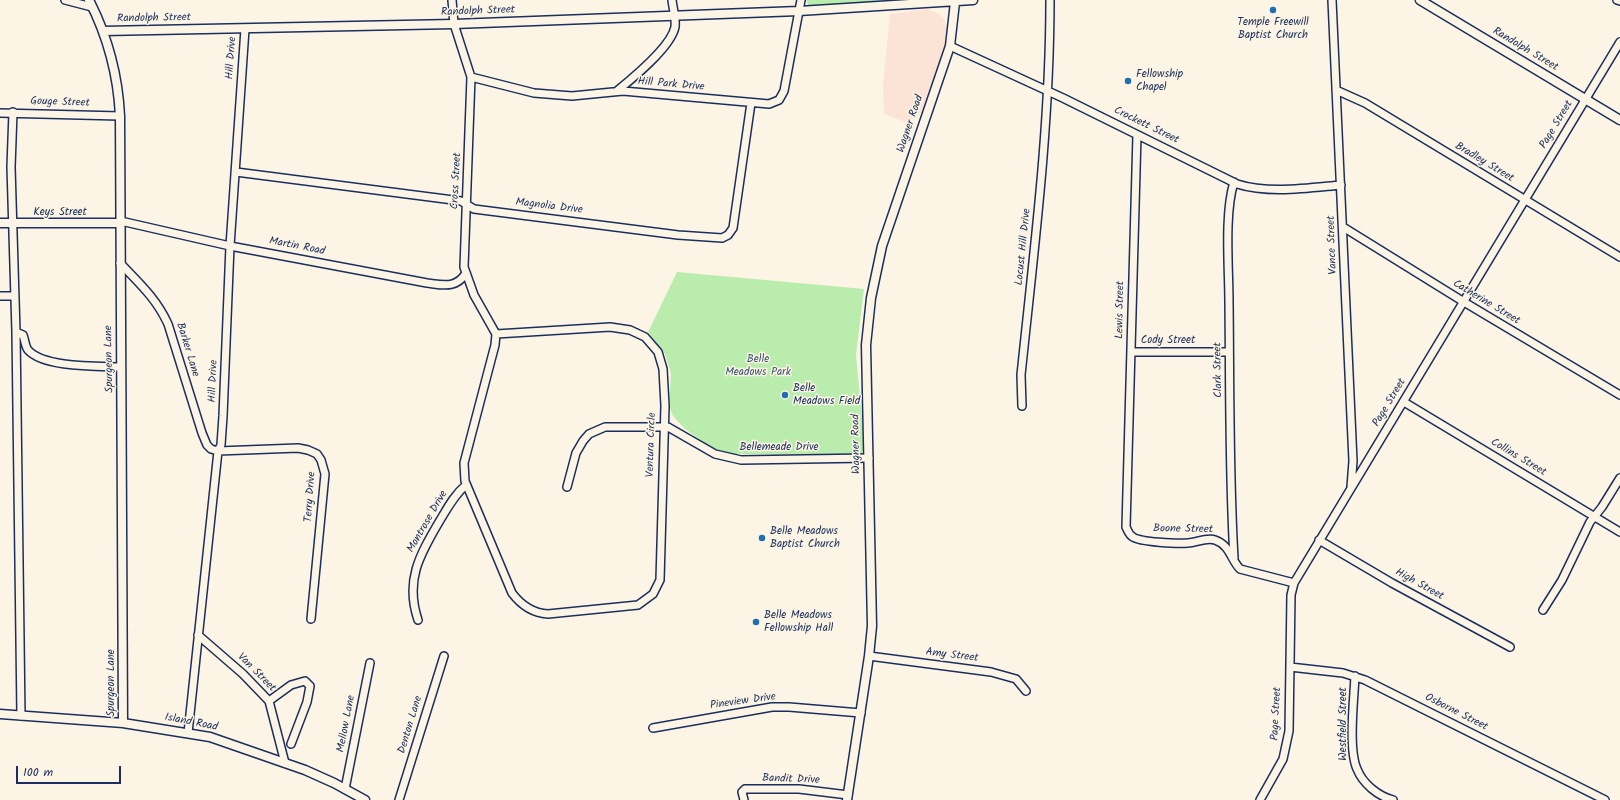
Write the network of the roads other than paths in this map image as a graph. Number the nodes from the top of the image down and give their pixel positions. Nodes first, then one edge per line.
1 (65, 0) edge
2 (452, 0) edge
3 (672, 0) edge
4 (801, 0) edge
5 (973, 0) edge
6 (1050, 0) edge
7 (1332, 0) edge
8 (1420, 0) edge
9 (1617, 0) edge
10 (955, 2) junction
11 (1620, 2) edge
12 (91, 4) edge
13 (799, 11) junction
14 (674, 15) junction
15 (454, 24) junction
16 (245, 29) junction
17 (103, 31) junction
18 (1620, 42) edge
19 (950, 46) junction
20 (471, 76) junction
21 (1336, 90) junction
22 (617, 91) junction
23 (1047, 91) junction
24 (1586, 99) junction
25 (751, 103) junction
26 (13, 112) junction
27 (0, 113) edge
28 (120, 116) junction
29 (1620, 120) edge
30 (1138, 135) junction
31 (236, 172) junction
32 (1234, 182) junction
33 (1341, 185) junction
34 (1525, 200) junction
35 (467, 205) junction
36 (0, 223) edge
37 (120, 223) junction
38 (12, 224) junction
39 (1343, 227) junction
40 (230, 246) junction
41 (1620, 257) edge
42 (120, 263) junction
43 (466, 274) junction
44 (0, 296) edge
45 (14, 296) junction
46 (1464, 302) junction
47 (16, 332) junction
48 (496, 334) junction
49 (1131, 352) junction
50 (1230, 352) junction
51 (121, 367) junction
52 (1620, 395) edge
53 (1404, 402) junction
54 (1022, 406) dead end
55 (663, 427) junction
56 (218, 451) junction
57 (869, 458) junction
58 (1620, 478) edge
59 (466, 485) junction
60 (1127, 486) joint
61 (567, 487) dead end
62 (1350, 490) junction
63 (1595, 516) junction
64 (1620, 532) edge
65 (1319, 540) junction
66 (1234, 558) junction
67 (1294, 583) junction
68 (1543, 610) dead end
69 (311, 620) dead end
70 (418, 620) dead end
71 (198, 635) junction
72 (1510, 647) dead end
73 (444, 656) dead end
74 (869, 656) junction
75 (370, 663) dead end
76 (1290, 667) junction
77 (1355, 676) junction
78 (1026, 691) dead end
79 (269, 701) junction
80 (861, 713) junction
81 (0, 714) edge
82 (21, 716) junction
83 (123, 723) junction
84 (652, 728) dead end
85 (188, 733) junction
86 (291, 744) dead end
87 (286, 763) junction
88 (345, 789) junction
89 (848, 798) edge
90 (366, 800) edge
91 (399, 800) edge
92 (744, 800) edge
93 (1260, 800) edge
94 (1393, 800) edge
95 (1606, 800) edge

1 - 12 street
2 - 15 street, Cross Street
3 - 14 street
4 - 13 street, Hill Park Drive
5 - 10 street, Randolph Street
6 - 23 street, Locust Hill Drive
7 - 21 street, Vance Street
8 - 24 street, Randolph Street
9 - 11 street
10 - 13 street, Randolph Street
10 - 19 street, Wagner Road
12 - 17 street, Spurgeon Lane
13 - 14 street, Randolph Street
13 - 25 street, Hill Park Drive
14 - 15 street, Randolph Street
14 - 22 street
15 - 16 street, Randolph Street
15 - 20 street, Cross Street
16 - 17 street, Randolph Street
16 - 31 street, Hill Drive
17 - 28 street, Spurgeon Lane
18 - 24 street, Page Street
19 - 23 street, Crockett Street
19 - 57 street, Wagner Road
20 - 22 street, Hill Park Drive
20 - 35 street, Cross Street
21 - 33 street, Vance Street
21 - 34 street, Bradley Street
22 - 25 street, Hill Park Drive
23 - 30 street, Crockett Street
23 - 54 street, Locust Hill Drive
24 - 29 street, Randolph Street
24 - 34 street, Page Street
25 - 35 street, Magnolia Drive
26 - 27 street, Gouge Street
26 - 28 street, Gouge Street
26 - 38 street
28 - 37 street, Spurgeon Lane
30 - 32 street, Crockett Street
30 - 49 street, Lewis Street
31 - 35 street, Magnolia Drive
31 - 40 street, Hill Drive
32 - 33 street, Crockett Street
32 - 50 street, Clark Street
33 - 39 street, Vance Street
34 - 41 street, Bradley Street
34 - 46 street, Page Street
35 - 43 street, Cross Street
36 - 38 street, Keys Street
37 - 38 street, Keys Street
37 - 40 street, Martin Road
37 - 42 street, Spurgeon Lane
38 - 45 street
39 - 46 street, Catherine Street
39 - 62 street, Vance Street
40 - 43 street, Martin Road
40 - 56 street, Hill Drive
42 - 51 street, Spurgeon Lane
42 - 56 street, Barker Lane
43 - 48 street, Cross Street
44 - 45 street
45 - 47 street
46 - 52 street, Catherine Street
46 - 53 street, Page Street
47 - 51 street
47 - 82 street
48 - 55 street, Ventura Circle
48 - 59 street, Ventura Circle
49 - 50 street, Cody Street
49 - 60 street, Lewis Street
50 - 66 street, Clark Street
51 - 83 street, Spurgeon Lane
53 - 62 street, Page Street
53 - 63 street, Collins Street
55 - 57 street, Bellemeade Drive
55 - 59 street, Ventura Circle
55 - 61 street, Bellemeade Drive
56 - 69 street, Terry Drive
56 - 71 street, Hill Drive
57 - 74 street, Wagner Road
58 - 63 street
59 - 70 street, Montrose Drive
60 - 66 street, Boone Street
62 - 65 street, Page Street
63 - 64 street, Collins Street
63 - 68 street
65 - 67 street, Page Street
65 - 72 street, High Street
66 - 67 street, Boone Street
67 - 76 street, Page Street
71 - 79 street, Van Street
71 - 85 street, Hill Drive
73 - 91 street, Denton Lane
74 - 78 street, Amy Street
74 - 80 street, Wagner Road
75 - 88 street, Mellow Lane
76 - 77 street, Osborne Street
76 - 93 street, Page Street
77 - 94 street, Westfield Street
77 - 95 street, Osborne Street
79 - 86 street
79 - 87 street, Van Street
80 - 84 street, Pineview Drive
80 - 89 street, Wagner Road
81 - 82 street, Island Road
82 - 83 street, Island Road
83 - 85 street, Island Road
85 - 87 street, Island Road
87 - 88 street, Island Road
88 - 90 street, Island Road
89 - 92 street, Bandit Drive

